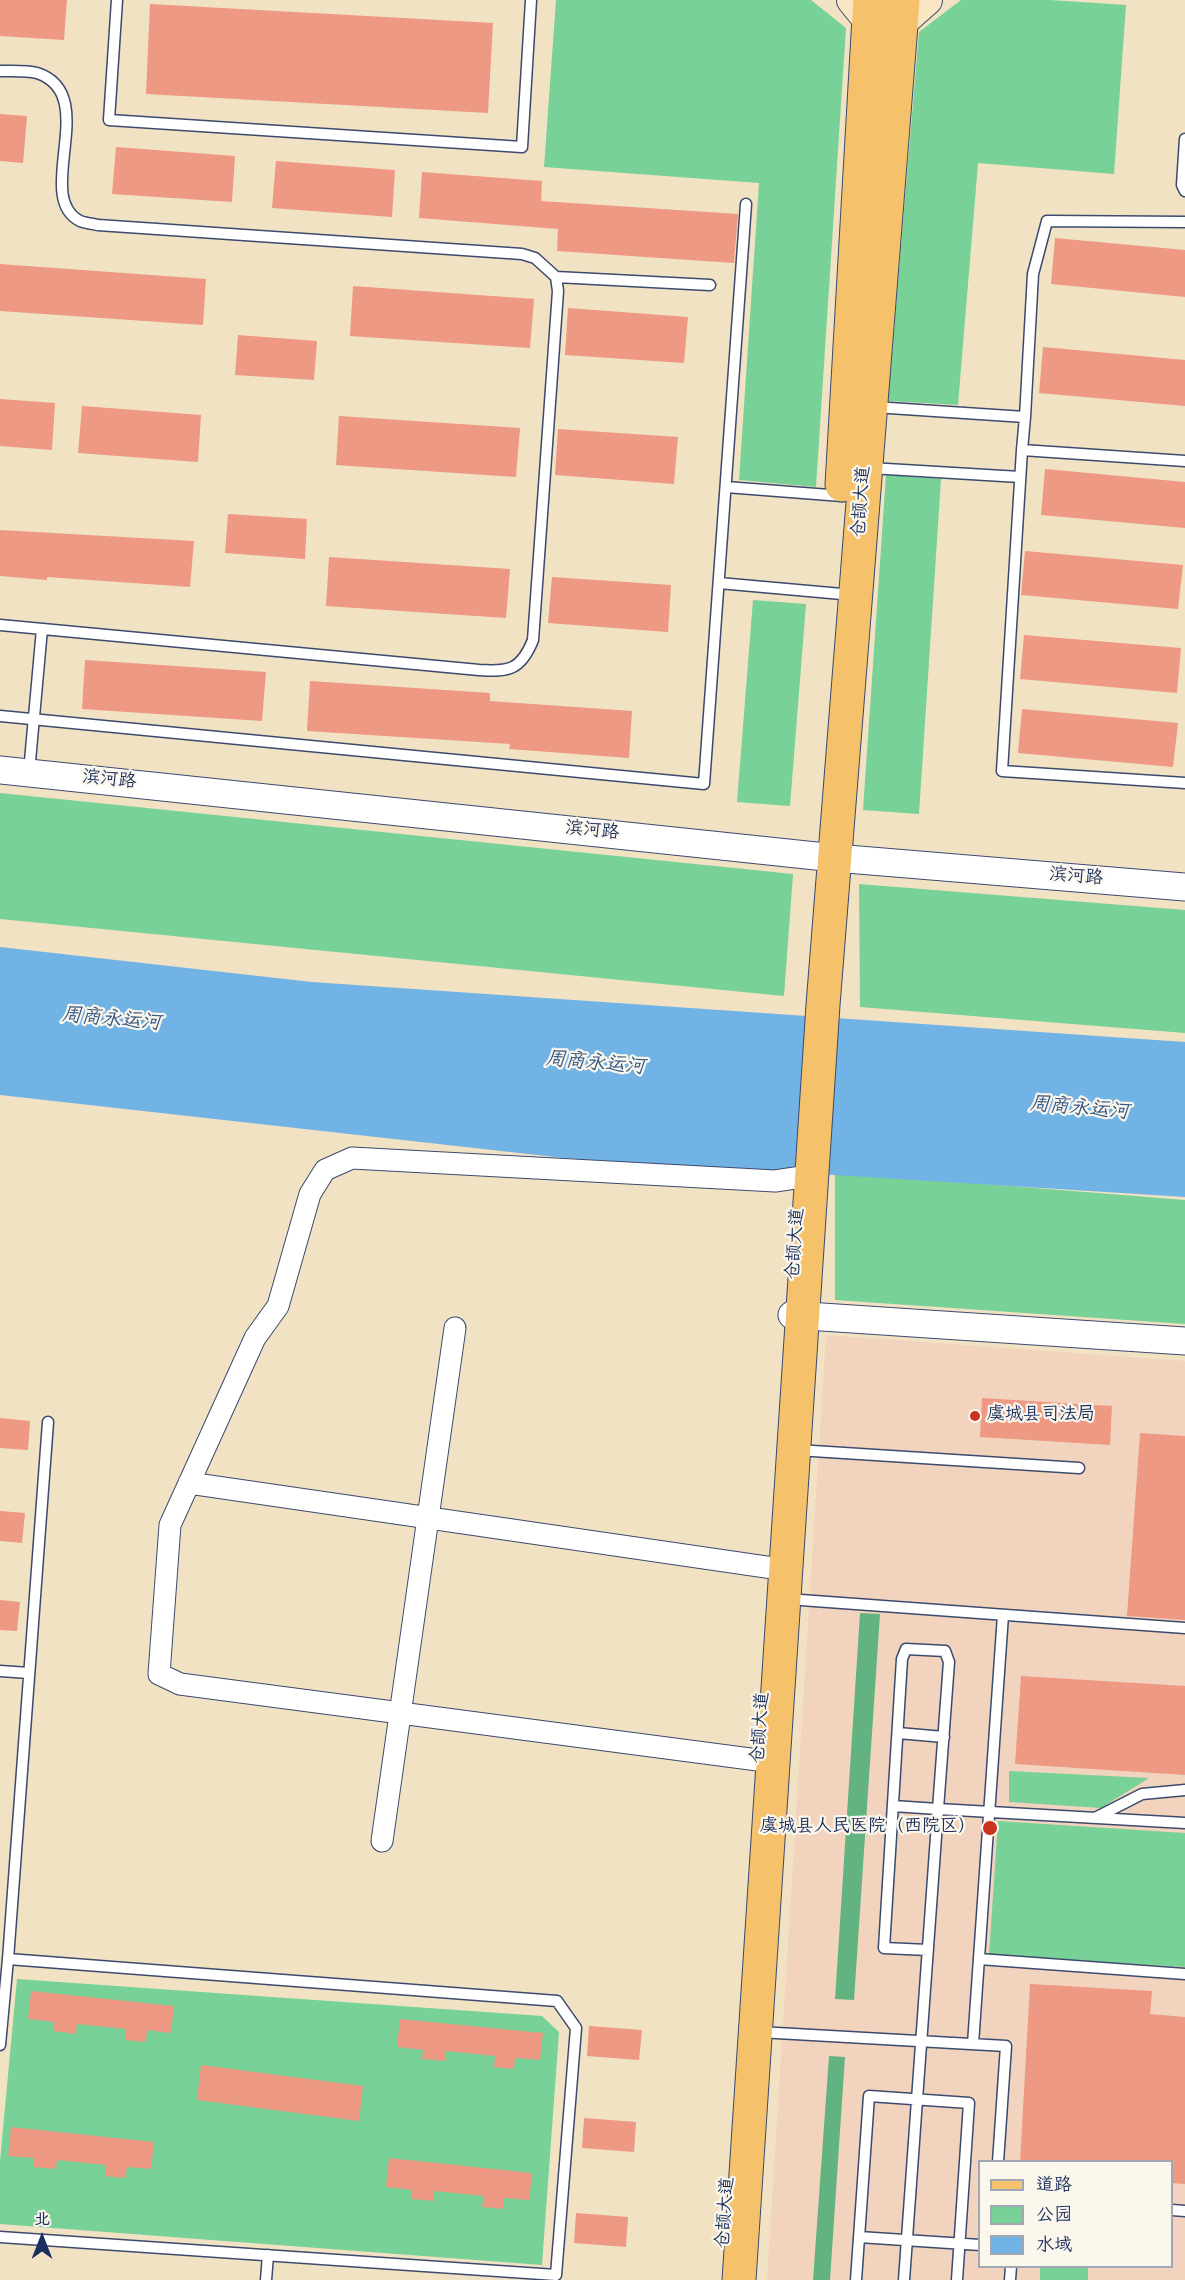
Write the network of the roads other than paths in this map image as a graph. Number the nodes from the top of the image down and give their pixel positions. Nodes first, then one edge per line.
1 (117, 0) edge
2 (531, 0) edge
3 (927, 0) edge
4 (879, 9) edge
5 (0, 71) edge
6 (1185, 139) edge
7 (1185, 191) edge
8 (746, 204) dead end
9 (1185, 222) edge
10 (556, 277) junction
11 (710, 285) dead end
12 (859, 406) junction
13 (1025, 417) junction
14 (1022, 450) junction
15 (1185, 461) edge
16 (1020, 477) junction
17 (853, 482) junction
18 (726, 488) junction
19 (719, 584) junction
20 (846, 594) junction
21 (0, 626) edge
22 (42, 629) junction
23 (0, 716) edge
24 (34, 720) junction
25 (0, 770) edge
26 (29, 773) junction
27 (1185, 783) edge
28 (828, 857) junction
29 (1185, 887) edge
30 (807, 1177) junction
31 (797, 1315) junction
32 (455, 1328) dead end
33 (1185, 1341) edge
34 (48, 1422) dead end
35 (788, 1450) junction
36 (1079, 1468) dead end
37 (189, 1483) junction
38 (428, 1518) junction
39 (776, 1588) junction
40 (1003, 1615) junction
41 (1185, 1628) edge
42 (0, 1671) edge
43 (29, 1673) junction
44 (400, 1713) junction
45 (898, 1734) junction
46 (944, 1737) junction
47 (766, 1761) junction
48 (1185, 1790) edge
49 (893, 1806) junction
50 (938, 1809) junction
51 (990, 1812) junction
52 (1095, 1818) junction
53 (1185, 1823) edge
54 (382, 1841) dead end
55 (928, 1950) junction
56 (8, 1959) junction
57 (979, 1959) junction
58 (1185, 1974) edge
59 (748, 2031) junction
60 (921, 2041) junction
61 (973, 2044) junction
62 (0, 2045) edge
63 (917, 2099) junction
64 (998, 2160) edge
65 (0, 2237) edge
66 (859, 2237) junction
67 (906, 2240) junction
68 (960, 2244) junction
69 (978, 2245) edge
70 (268, 2255) junction
71 (266, 2280) edge
72 (722, 2280) edge
73 (739, 2280) edge
74 (856, 2280) edge
75 (904, 2280) edge
76 (957, 2280) edge

1 - 2 lane
3 - 4 main road
4 - 12 main road, 仓颉大道
5 - 10 lane
6 - 7 lane
8 - 18 lane
9 - 13 lane
10 - 11 lane
10 - 22 lane
12 - 13 lane
12 - 17 main road, 仓颉大道
13 - 14 lane
14 - 15 lane
14 - 16 lane
16 - 17 lane
16 - 27 lane
17 - 18 lane
17 - 20 main road, 仓颉大道
18 - 19 lane
19 - 20 lane
19 - 24 lane
20 - 28 main road, 仓颉大道
21 - 22 lane
22 - 24 lane
23 - 24 lane
24 - 26 lane
25 - 26 street, 滨河路
26 - 28 street, 滨河路
28 - 29 street, 滨河路
28 - 30 main road, 仓颉大道
30 - 31 main road, 仓颉大道
30 - 37 street
31 - 33 street
31 - 35 main road, 仓颉大道
32 - 38 street
34 - 43 lane
35 - 36 lane
35 - 39 main road, 仓颉大道
37 - 38 street
37 - 44 street
38 - 39 street
38 - 44 street
39 - 40 lane
39 - 47 main road, 仓颉大道
40 - 41 lane
40 - 51 lane
42 - 43 lane
43 - 56 lane
44 - 47 street
44 - 54 street
45 - 46 lane
45 - 46 lane
45 - 49 lane
46 - 50 lane
47 - 59 main road, 仓颉大道
48 - 52 lane
49 - 50 lane
49 - 55 lane
50 - 51 lane
50 - 55 lane
51 - 52 lane
51 - 57 lane
52 - 53 lane
55 - 60 lane
56 - 62 lane
56 - 70 lane
57 - 58 lane
57 - 61 lane
59 - 60 lane
59 - 72 main road, 仓颉大道
59 - 73 main road, 仓颉大道
60 - 61 lane
60 - 63 lane
61 - 64 lane
63 - 66 lane
63 - 67 lane
63 - 68 lane
65 - 70 lane
66 - 67 lane
66 - 74 lane
67 - 68 lane
67 - 75 lane
68 - 69 lane
68 - 76 lane
70 - 71 lane

